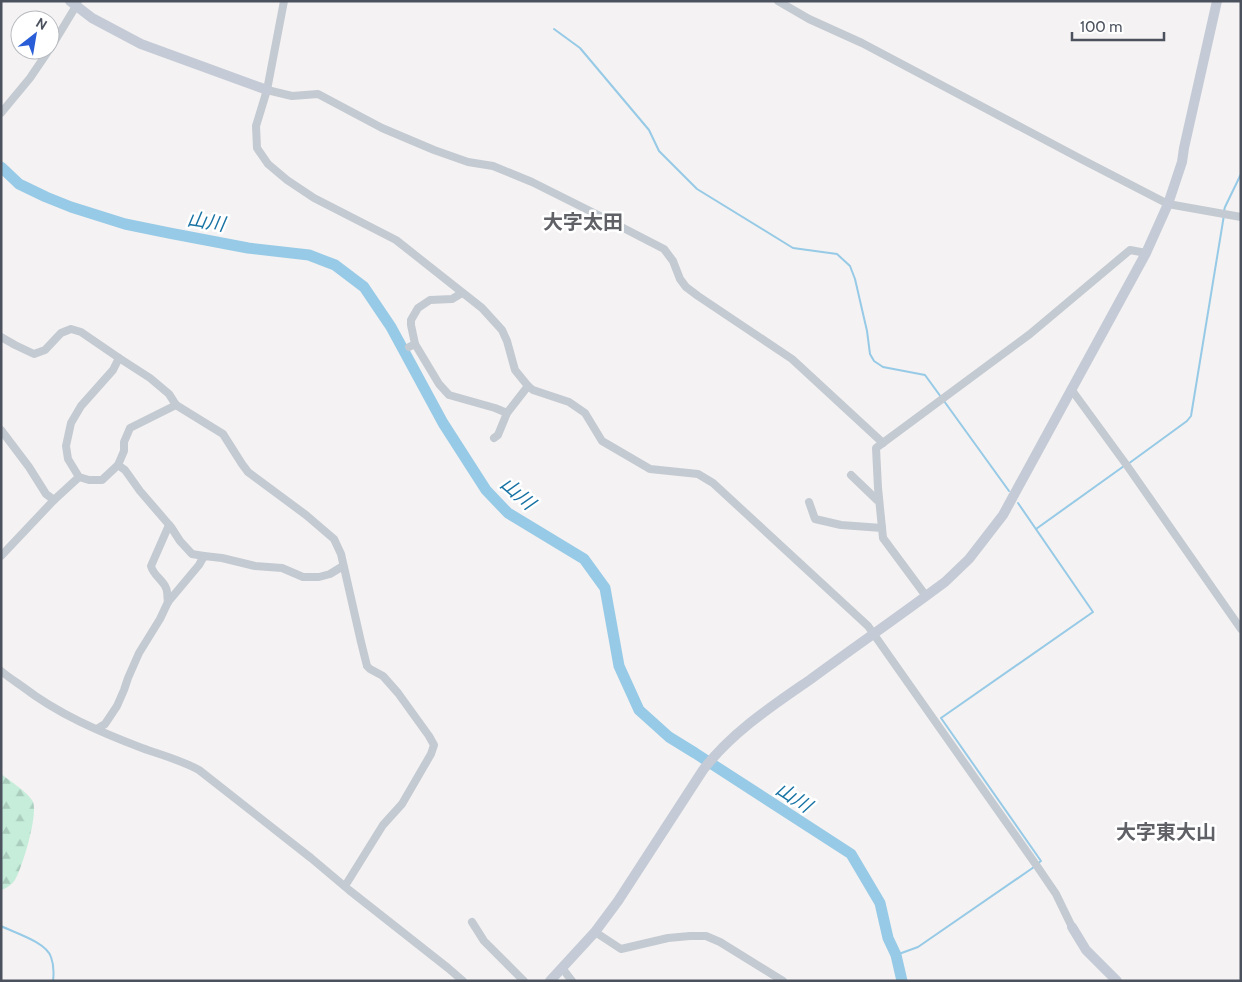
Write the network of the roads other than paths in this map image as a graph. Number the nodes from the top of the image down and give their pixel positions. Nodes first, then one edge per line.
1 (284, 1) edge
2 (778, 1) edge
3 (1218, 1) edge
4 (75, 3) edge
5 (60, 31) edge
6 (42, 60) edge
7 (267, 90) junction
8 (1, 113) edge
9 (1168, 204) junction
10 (1241, 216) edge
11 (1146, 253) junction
12 (462, 292) junction
13 (1, 337) edge
14 (119, 358) junction
15 (528, 386) junction
16 (1072, 389) junction
17 (176, 404) junction
18 (507, 413) junction
19 (1, 430) edge
20 (494, 438) dead end
21 (883, 443) junction
22 (118, 465) junction
23 (851, 475) dead end
24 (79, 477) junction
25 (54, 500) junction
26 (879, 501) junction
27 (809, 502) dead end
28 (169, 525) junction
29 (882, 528) junction
30 (1, 556) edge
31 (204, 556) junction
32 (343, 566) junction
33 (926, 596) junction
34 (168, 602) junction
35 (1241, 629) edge
36 (874, 634) junction
37 (1, 671) edge
38 (97, 729) junction
39 (345, 886) junction
40 (472, 922) dead end
41 (1072, 927) joint
42 (595, 932) junction
43 (562, 968) junction
44 (463, 981) edge
45 (524, 981) edge
46 (550, 981) edge
47 (572, 981) edge
48 (783, 981) edge
49 (1117, 981) edge

1 - 7 street
2 - 9 street
3 - 9 street
4 - 5 street
4 - 7 street
6 - 8 street
7 - 12 street
7 - 21 street
9 - 10 street
9 - 11 street
11 - 16 street
11 - 21 street
12 - 15 street
12 - 18 street
13 - 14 street
14 - 17 street
14 - 24 street
15 - 18 street
15 - 36 street
16 - 33 street
16 - 35 street
17 - 22 street
17 - 32 street
18 - 20 street
19 - 25 street
21 - 26 street
22 - 24 street
22 - 28 street
23 - 26 street
24 - 25 street
25 - 30 street
26 - 29 street
27 - 29 street
28 - 31 street
28 - 34 street
29 - 33 street
31 - 32 street
31 - 34 street
32 - 39 street
33 - 36 street
34 - 38 street
36 - 41 street
36 - 42 street
37 - 38 street
38 - 39 street
39 - 44 street
40 - 45 street
41 - 49 street
42 - 43 street
42 - 48 street
43 - 46 street
43 - 47 street

